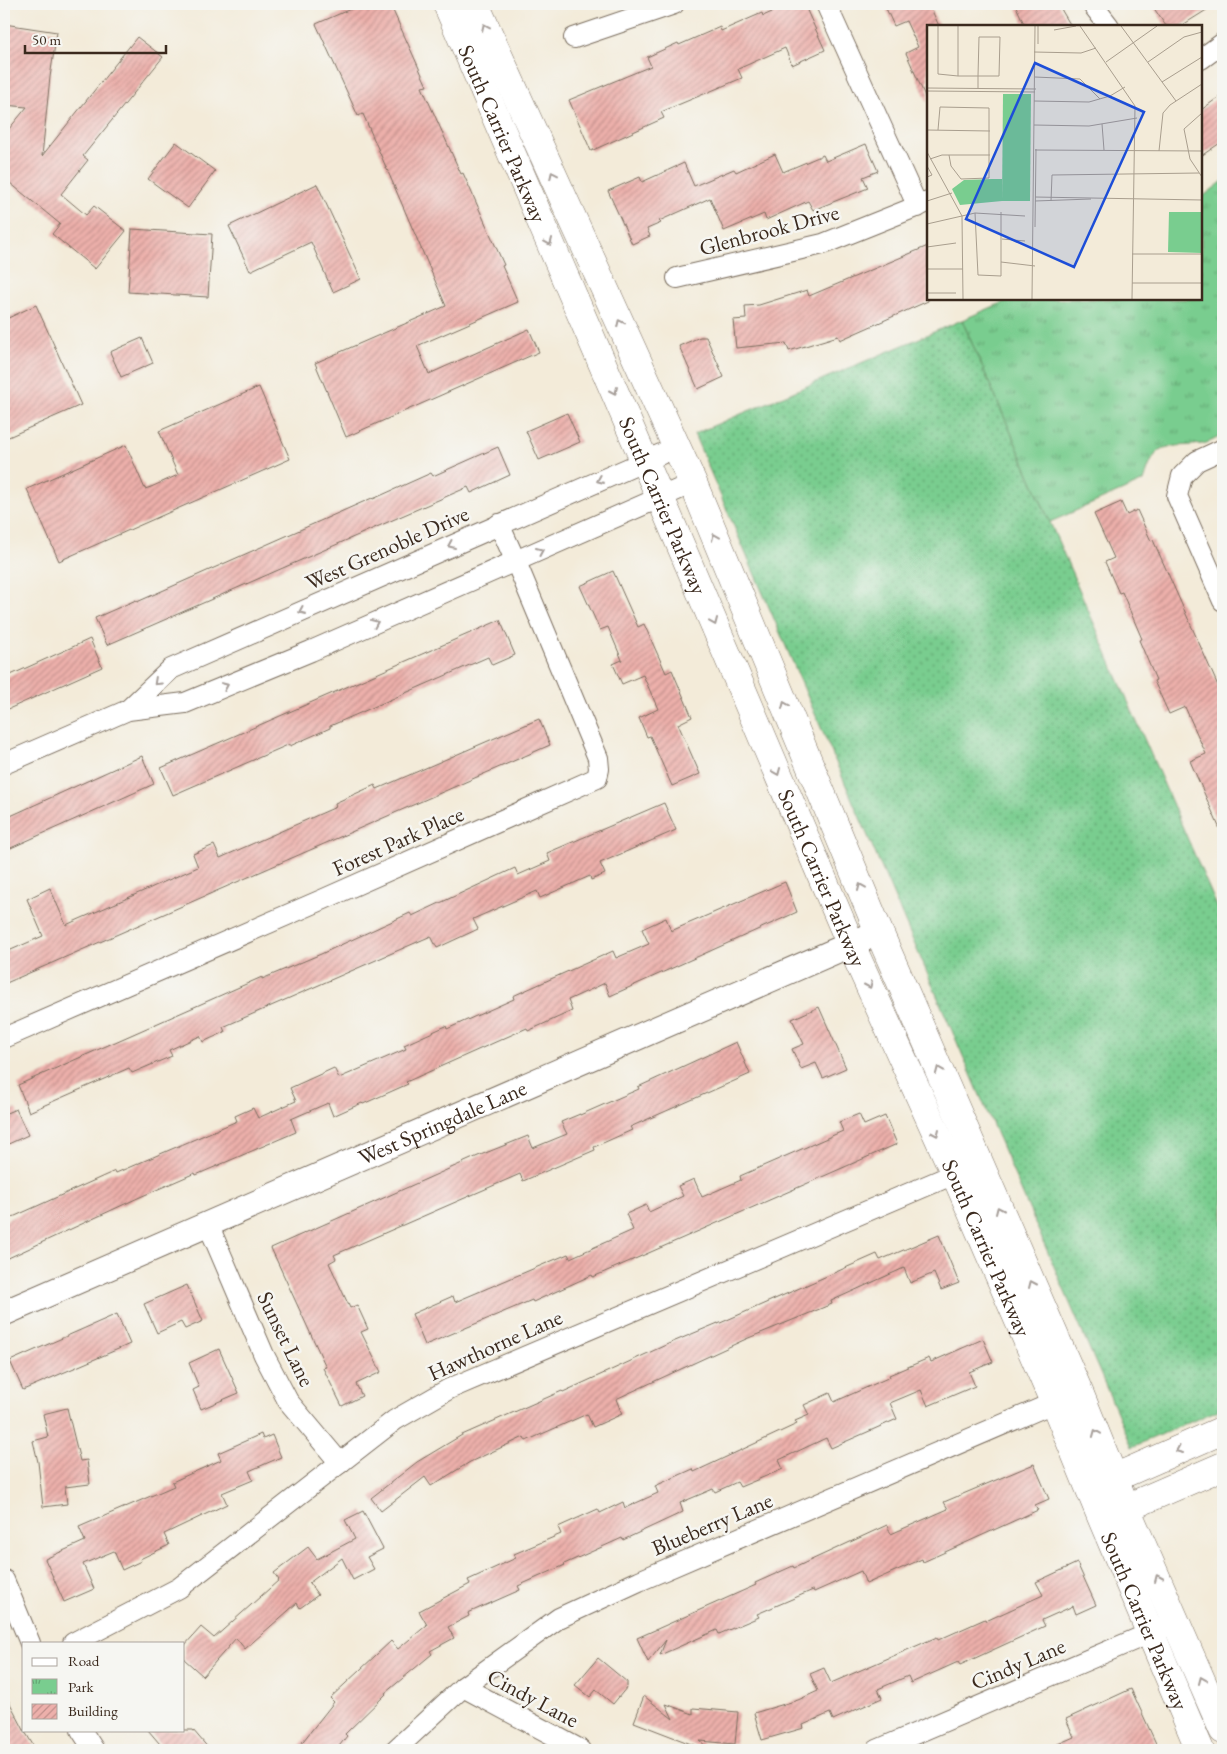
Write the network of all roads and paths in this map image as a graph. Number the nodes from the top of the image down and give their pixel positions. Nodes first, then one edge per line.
1 (447, 4) edge
2 (475, 4) edge
3 (674, 4) edge
4 (826, 4) edge
5 (1092, 4) edge
6 (1108, 25) edge
7 (574, 38) dead end
8 (1223, 43) edge
9 (1202, 59) edge
10 (923, 204) edge
11 (677, 278) dead end
12 (677, 447) junction
13 (1223, 449) edge
14 (644, 460) junction
15 (693, 483) junction
16 (660, 497) junction
17 (499, 524) junction
18 (516, 562) junction
19 (1223, 601) edge
20 (128, 710) junction
21 (4, 764) edge
22 (879, 932) junction
23 (851, 944) junction
24 (4, 1038) edge
25 (979, 1163) junction
26 (954, 1174) junction
27 (208, 1224) junction
28 (4, 1313) edge
29 (1079, 1392) junction
30 (1054, 1402) junction
31 (1223, 1430) edge
32 (340, 1463) junction
33 (1223, 1466) edge
34 (1102, 1484) junction
35 (1126, 1508) junction
36 (1102, 1519) junction
37 (4, 1580) edge
38 (1178, 1623) junction
39 (1150, 1633) junction
40 (30, 1642) edge
41 (74, 1642) edge
42 (463, 1687) junction
43 (1223, 1730) edge
44 (82, 1732) edge
45 (94, 1750) edge
46 (395, 1750) edge
47 (581, 1750) edge
48 (877, 1750) edge
49 (1200, 1750) edge

1 -> 14 main road, South Carrier Parkway
12 -> 2 main road, South Carrier Parkway
3 - 7 street
4 - 10 street
5 - 6 street
8 - 9 street
10 - 11 street, Glenbrook Drive
12 - 14 street, West Grenoble Drive
12 - 15 main road, South Carrier Parkway
13 - 19 street
14 - 16 main road, South Carrier Parkway
14 -> 17 street, West Grenoble Drive
15 - 16 street, West Grenoble Drive
22 -> 15 main road, South Carrier Parkway
18 -> 16 street, West Grenoble Drive
16 -> 23 main road, South Carrier Parkway
17 - 18 street
17 -> 20 street, West Grenoble Drive
20 -> 18 street, West Grenoble Drive
18 - 24 street, Forest Park Place
20 - 21 street, West Grenoble Drive
22 - 23 street, West Springdale Lane
25 -> 22 main road, South Carrier Parkway
23 -> 26 main road, South Carrier Parkway
23 - 27 street, West Springdale Lane
25 - 26 street, Hawthorne Lane
29 -> 25 main road, South Carrier Parkway
26 - 30 main road, South Carrier Parkway
26 - 32 street, Hawthorne Lane
27 - 28 street, West Springdale Lane
27 - 32 street, Sunset Lane
29 - 30 street, Blueberry Lane
34 -> 29 main road, South Carrier Parkway
30 - 34 main road, South Carrier Parkway
30 - 42 street, Blueberry Lane
31 -> 34 main road
32 - 41 street, Hawthorne Lane
33 - 35 main road
34 - 35 main road, South Carrier Parkway
34 - 36 main road, South Carrier Parkway
35 - 36 main road
38 -> 35 main road, South Carrier Parkway
36 - 39 main road, South Carrier Parkway
37 - 40 street
38 - 39 street, Cindy Lane
43 -> 38 main road, South Carrier Parkway
39 - 48 street, Cindy Lane
39 - 49 main road, South Carrier Parkway
42 - 46 street, Blueberry Lane
42 - 47 street, Cindy Lane
44 - 45 street

